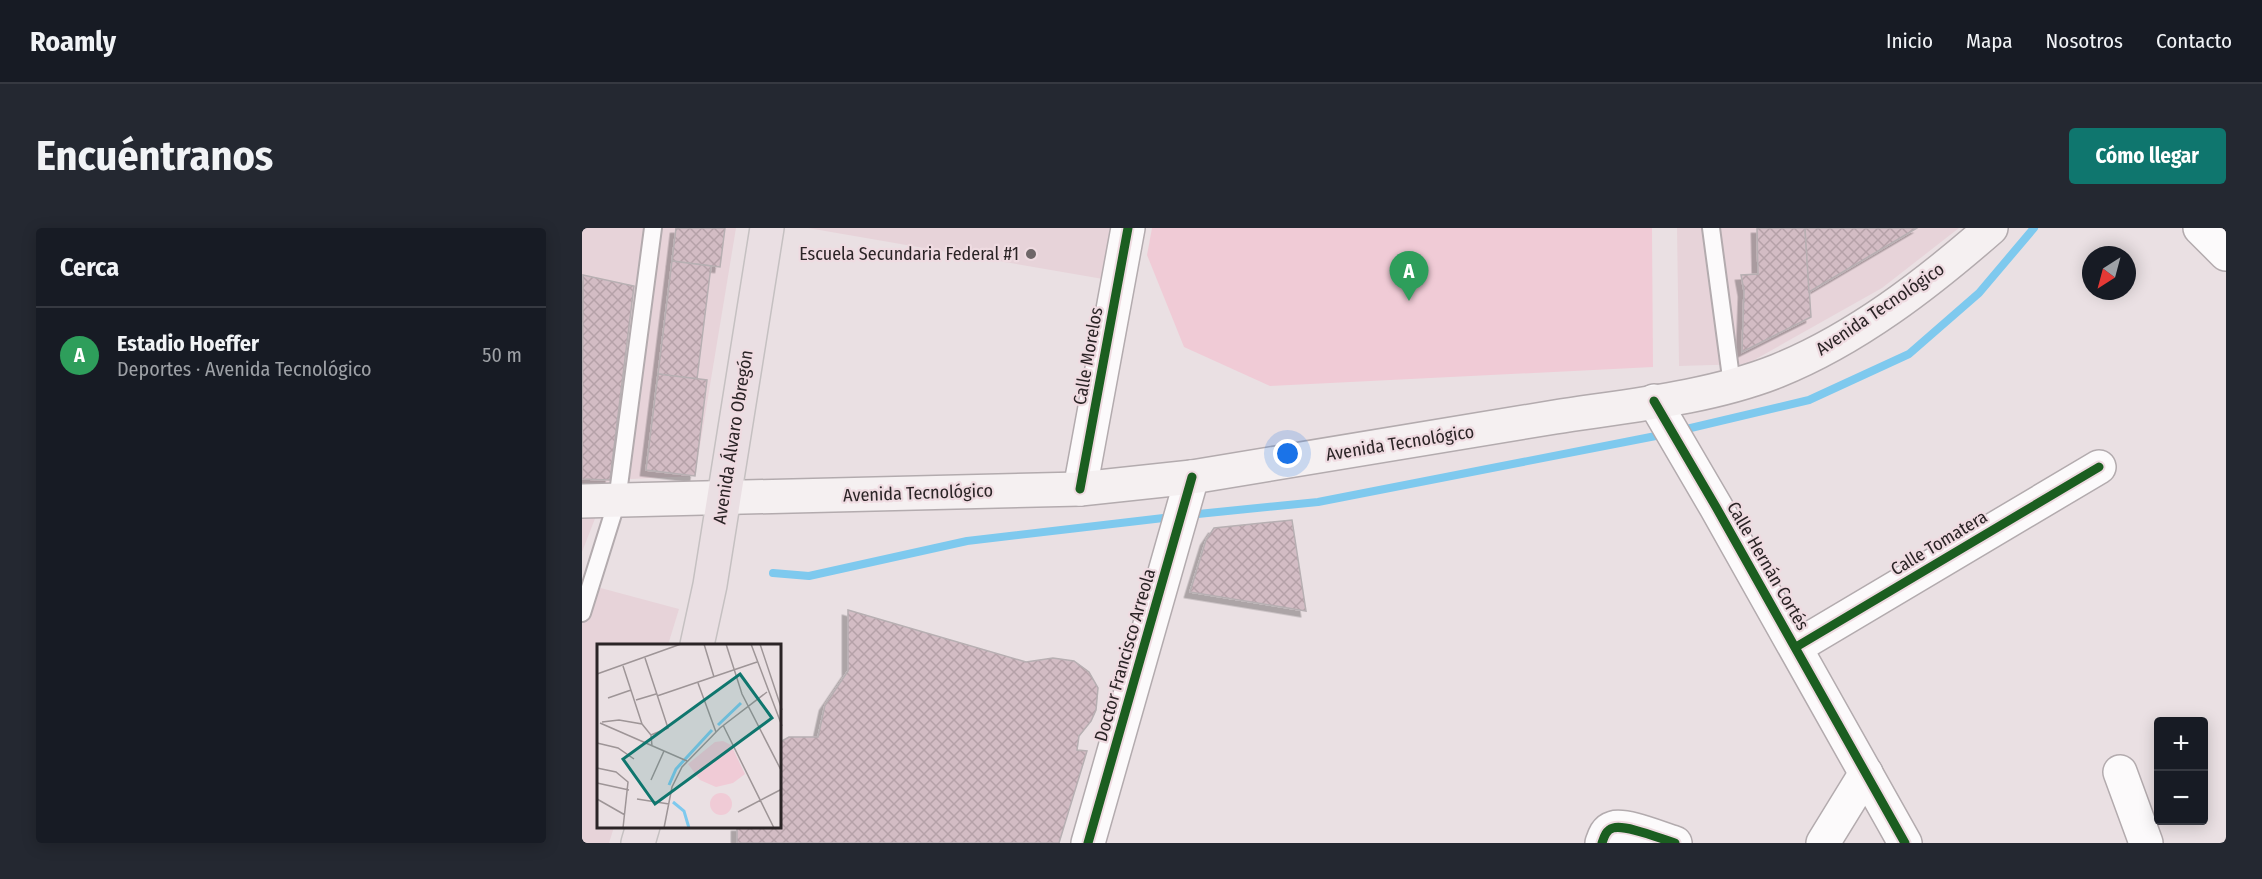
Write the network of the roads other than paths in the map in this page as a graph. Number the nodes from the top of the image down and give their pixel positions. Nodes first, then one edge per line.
1 (653, 228) edge
2 (767, 228) edge
3 (1128, 228) edge
4 (1711, 228) edge
5 (1991, 228) edge
6 (2200, 228) edge
7 (2226, 254) edge
8 (1732, 385) junction
9 (1654, 401) junction
10 (2099, 467) dead end
11 (1192, 477) junction
12 (1080, 489) junction
13 (723, 499) junction
14 (582, 501) edge
15 (617, 501) junction
16 (582, 613) edge
17 (697, 644) edge
18 (1796, 647) junction
19 (1866, 772) junction
20 (2120, 772) dead end
21 (642, 828) edge
22 (638, 843) edge
23 (1088, 843) edge
24 (1602, 843) edge
25 (1675, 843) edge
26 (1823, 843) edge
27 (1905, 843) edge
28 (2146, 843) edge

1 - 15 lane
2 - 13 highway, Avenida Álvaro Obregón
3 - 12 street, Calle Morelos
4 - 8 lane
5 - 8 main road, Avenida Tecnológico
6 - 7 street
8 - 9 main road, Avenida Tecnológico
9 - 11 main road, Avenida Tecnológico
9 - 18 street, Calle Hernán Cortés
10 - 18 street, Calle Tomatera
11 - 12 main road, Avenida Tecnológico
11 - 23 street, Doctor Francisco Arreola
12 - 13 main road, Avenida Tecnológico
13 - 15 main road, Avenida Tecnológico
13 - 17 highway, Avenida Álvaro Obregón
14 - 15 main road, Avenida Tecnológico
15 - 16 lane
18 - 19 street, Calle Hernán Cortés
19 - 26 street
19 - 27 street, Calle Hernán Cortés
20 - 28 street
21 - 22 highway
24 - 25 street

